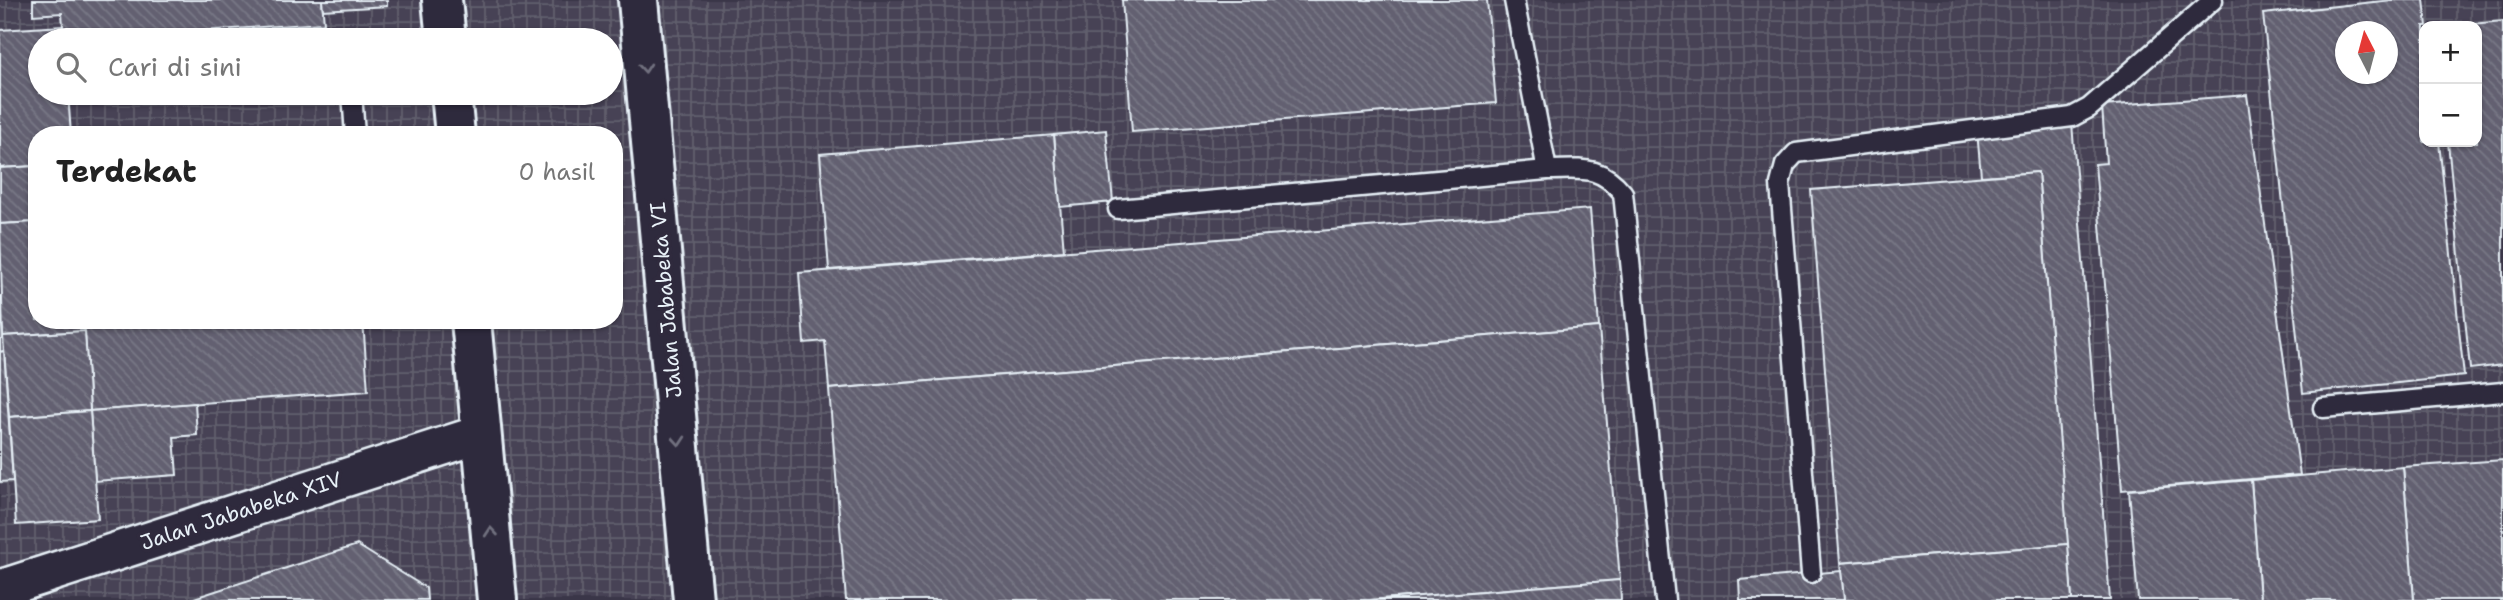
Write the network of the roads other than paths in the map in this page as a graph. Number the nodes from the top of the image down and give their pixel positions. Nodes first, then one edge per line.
1 (442, 0) edge
2 (638, 0) edge
3 (1514, 0) edge
4 (2213, 0) edge
5 (445, 28) edge
6 (353, 105) edge
7 (452, 105) edge
8 (354, 126) edge
9 (453, 126) edge
10 (1547, 170) junction
11 (1118, 209) dead end
12 (472, 329) edge
13 (2503, 392) edge
14 (2323, 408) dead end
15 (481, 434) junction
16 (1811, 573) dead end
17 (0, 589) edge
18 (497, 600) edge
19 (693, 600) edge
20 (1665, 600) edge

1 - 5 street
2 -> 19 street, Jalan Jababeka VI
3 - 10 lane
4 - 16 lane
6 - 8 lane
7 - 9 street
10 - 11 lane
10 - 20 lane
12 - 15 street
13 - 14 lane
15 - 17 street, Jalan Jababeka XIV
18 -> 15 street

